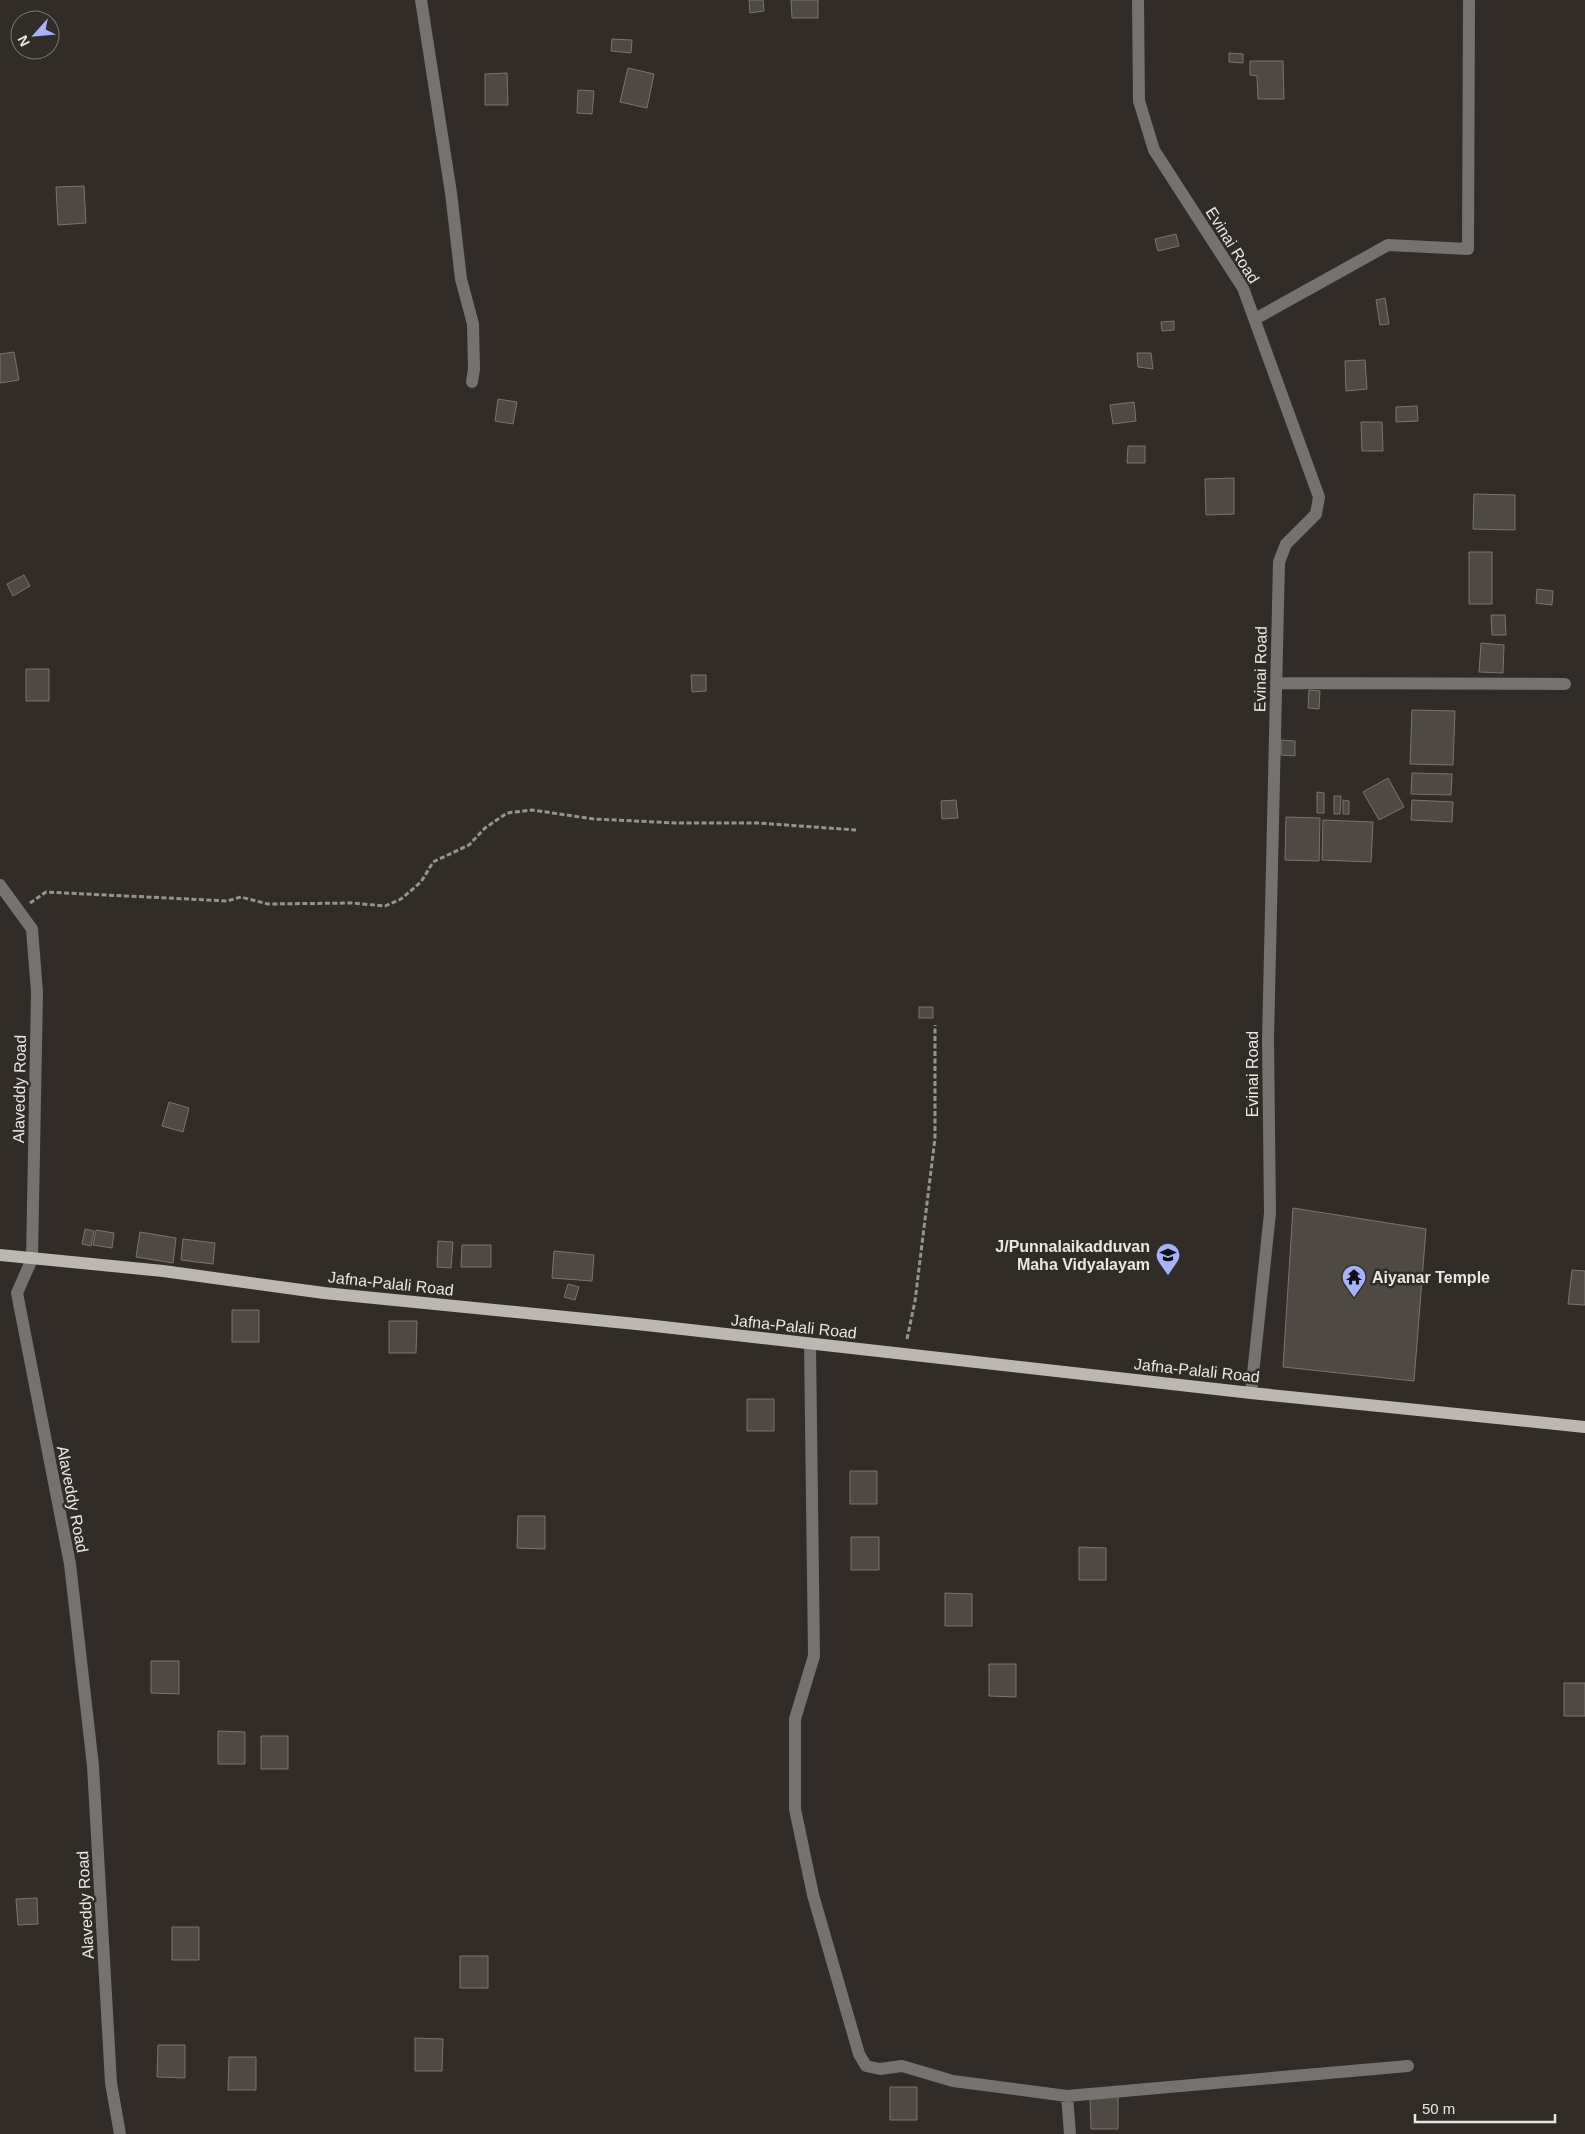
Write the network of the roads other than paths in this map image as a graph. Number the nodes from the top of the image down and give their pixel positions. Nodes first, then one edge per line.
1 (421, 0) edge
2 (1138, 0) edge
3 (1469, 0) edge
4 (1255, 319) junction
5 (472, 382) dead end
6 (1276, 683) junction
7 (1565, 684) dead end
8 (0, 884) edge
9 (0, 1255) edge
10 (32, 1259) junction
11 (810, 1344) junction
12 (1251, 1393) junction
13 (1585, 1427) edge
14 (1408, 2066) dead end
15 (1067, 2096) junction
16 (120, 2134) edge
17 (1070, 2134) edge

1 - 5 street
2 - 4 street, Evinai Road
3 - 4 street
4 - 6 street, Evinai Road
6 - 7 street
6 - 12 street, Evinai Road
8 - 10 street, Alaveddy Road
9 - 10 main road, Jafna-Palali Road
10 - 11 main road, Jafna-Palali Road
10 - 16 street, Alaveddy Road
11 - 12 main road, Jafna-Palali Road
11 - 15 street
12 - 13 main road, Jafna-Palali Road
14 - 15 street
15 - 17 street

